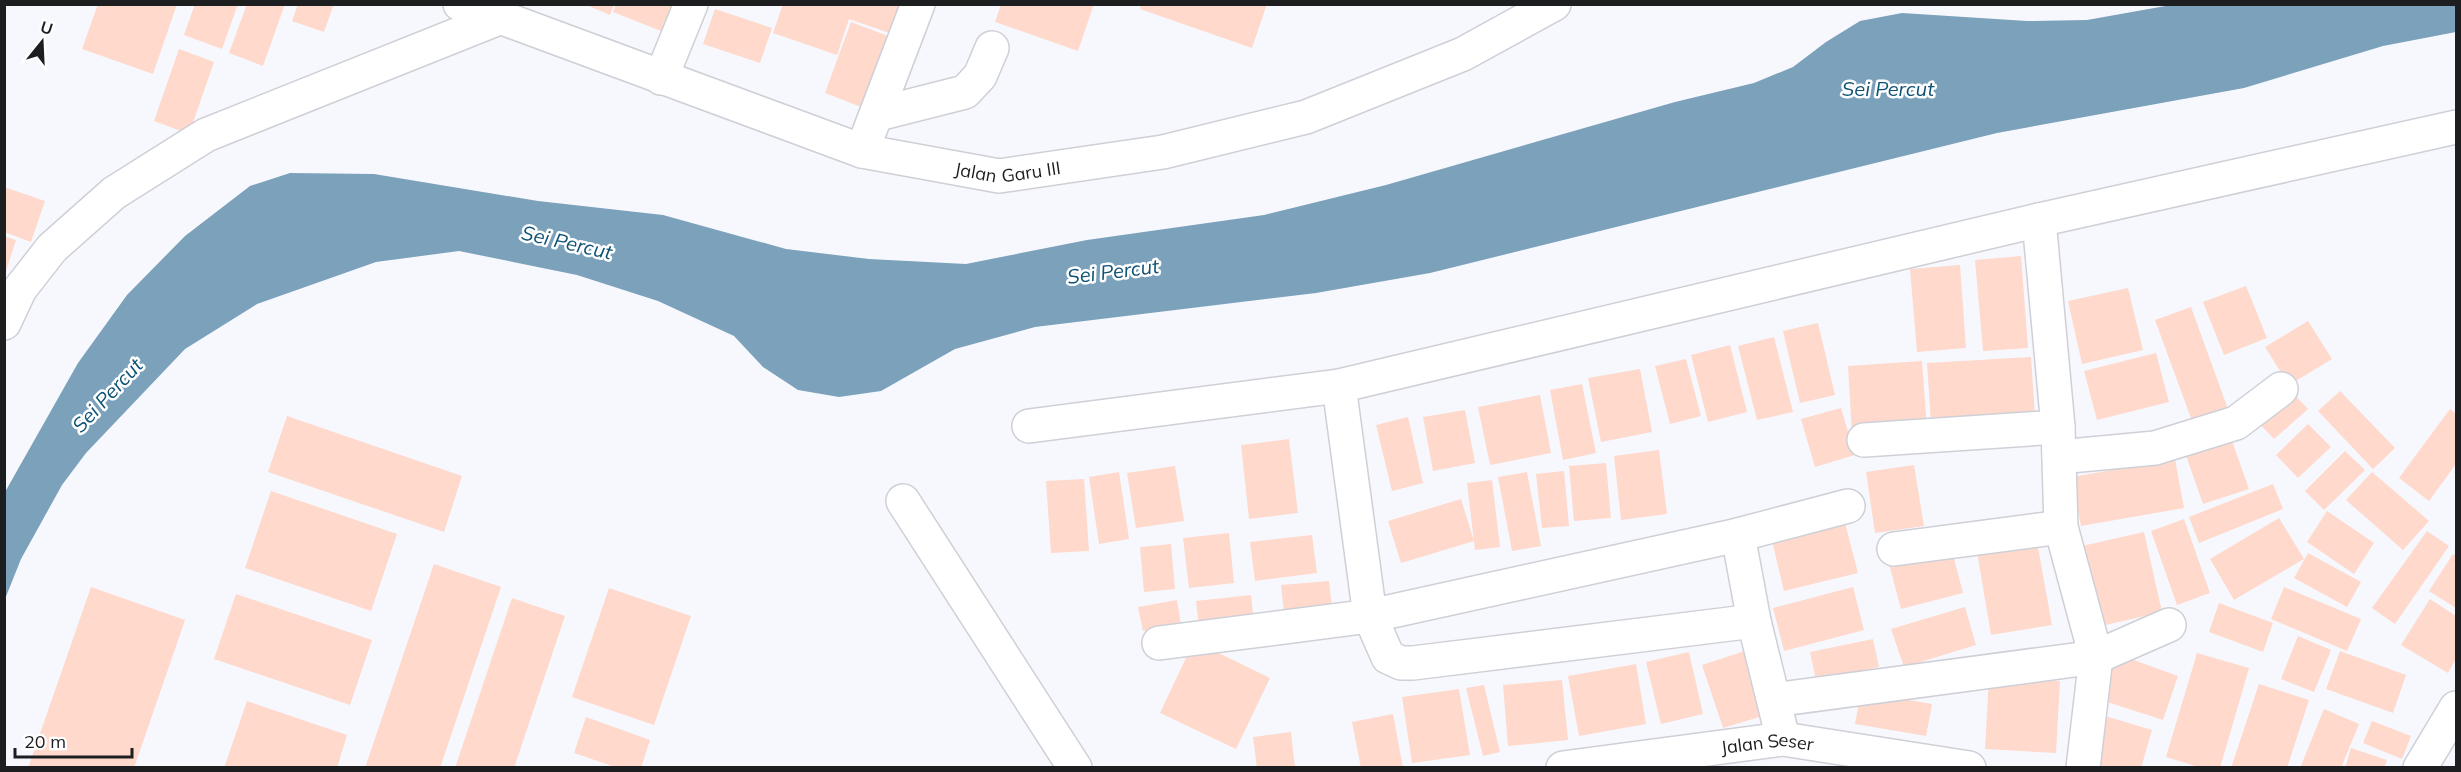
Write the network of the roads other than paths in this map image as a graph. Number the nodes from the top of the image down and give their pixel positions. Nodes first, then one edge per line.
1 (691, 4) edge
2 (918, 4) edge
3 (1554, 4) edge
4 (485, 10) edge
5 (992, 48) dead end
6 (661, 78) junction
7 (878, 114) junction
8 (2457, 127) edge
9 (862, 151) junction
10 (2039, 220) junction
11 (4, 322) edge
12 (1339, 386) junction
13 (2281, 389) dead end
14 (1029, 426) dead end
15 (1864, 440) dead end
16 (2059, 442) junction
17 (903, 501) dead end
18 (1848, 506) dead end
19 (2061, 526) junction
20 (1738, 535) junction
21 (1894, 549) dead end
22 (1370, 616) junction
23 (1754, 621) junction
24 (2169, 625) dead end
25 (1159, 643) dead end
26 (2096, 657) junction
27 (1774, 700) junction
28 (2457, 708) edge
29 (1783, 739) junction
30 (1736, 755) edge
31 (1075, 768) edge
32 (1563, 768) edge
33 (1969, 768) edge
34 (2083, 768) edge
35 (2420, 768) edge

1 - 6 street
2 - 7 street
3 - 9 street, Jalan Garu III
4 - 6 street, Jalan Garu III
4 - 11 street
5 - 7 street
6 - 9 street, Jalan Garu III
7 - 9 street
8 - 10 street
10 - 12 street
10 - 16 street
12 - 14 street
12 - 22 street
13 - 16 street
15 - 16 street
16 - 19 street
17 - 31 street
18 - 20 street
19 - 21 street
19 - 26 street
20 - 22 street
20 - 23 street
22 - 23 street
22 - 25 street
23 - 27 street
24 - 26 street
26 - 27 street
26 - 34 street
27 - 29 street
28 - 35 street
29 - 30 street, Jalan Seser
29 - 33 street, Jalan Seser
30 - 32 street, Jalan Seser

